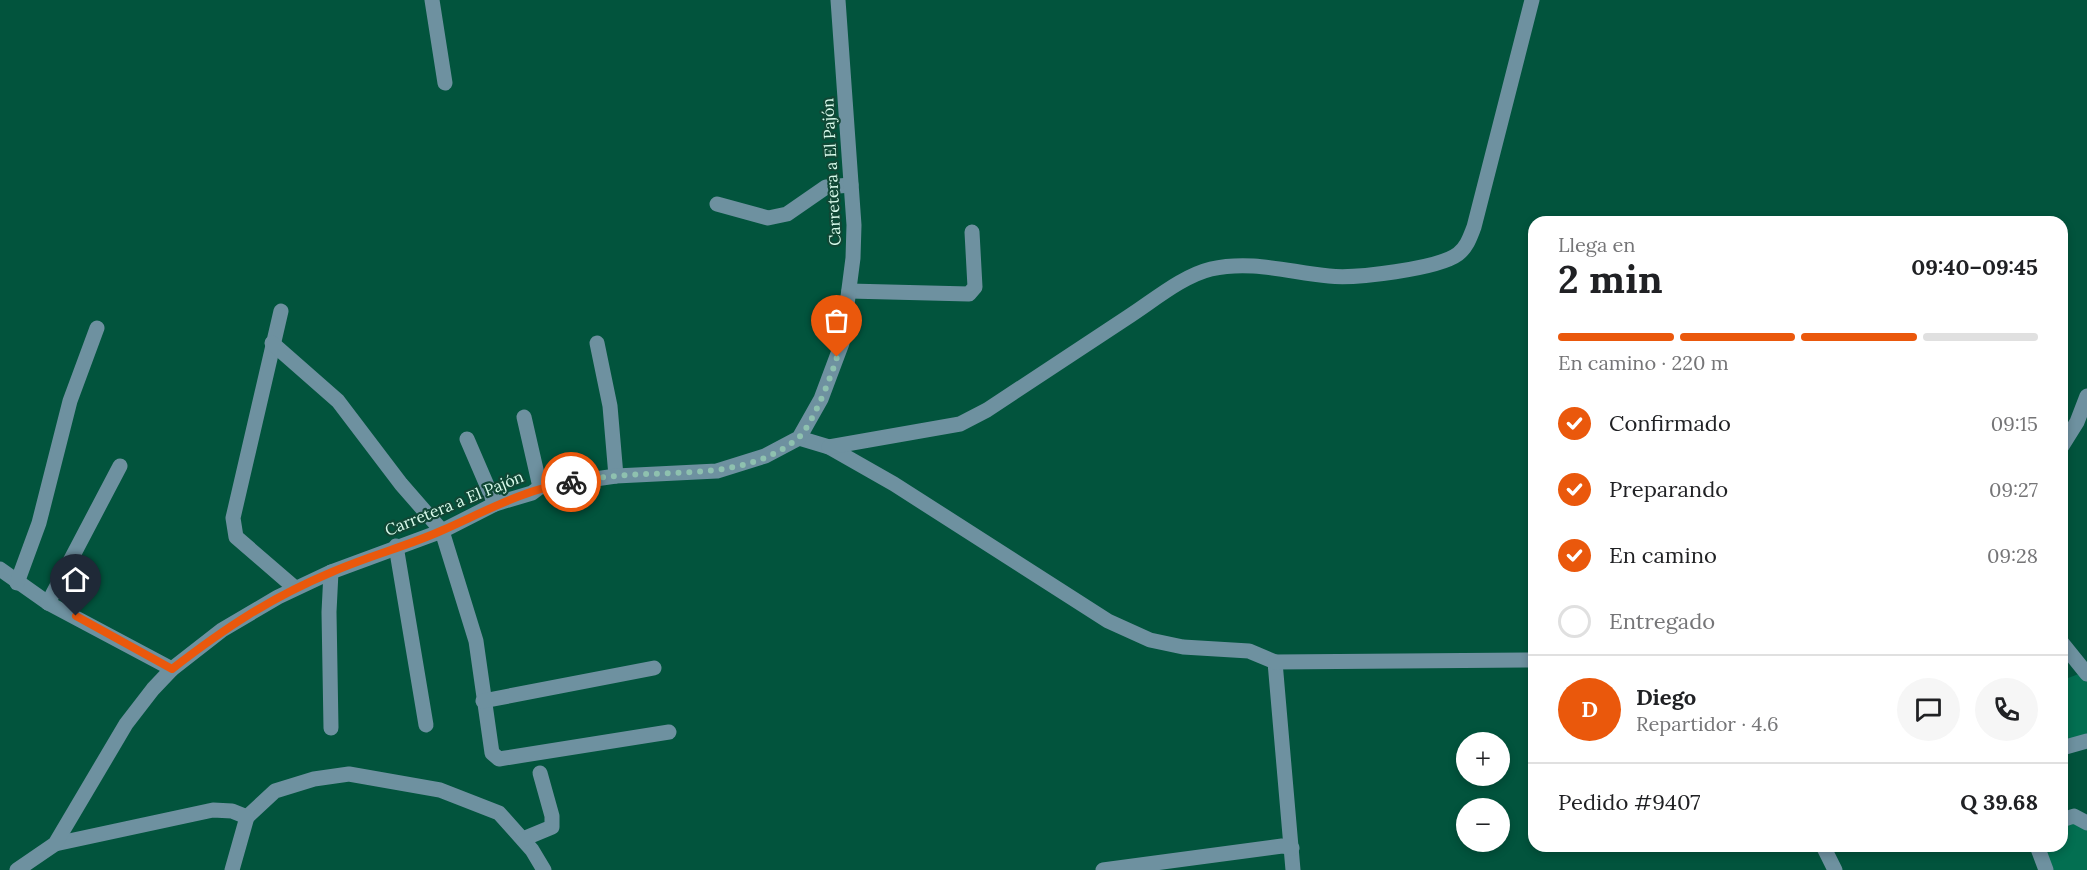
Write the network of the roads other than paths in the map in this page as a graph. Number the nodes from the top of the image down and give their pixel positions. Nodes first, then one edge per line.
1 (432, 0) edge
2 (838, 0) edge
3 (1532, 0) edge
4 (445, 83) dead end
5 (851, 185) junction
6 (717, 204) dead end
7 (972, 232) dead end
8 (849, 291) junction
9 (281, 311) dead end
10 (97, 328) dead end
11 (272, 343) junction
12 (597, 343) dead end
13 (2087, 396) edge
14 (524, 417) dead end
15 (2068, 436) edge
16 (799, 438) junction
17 (467, 440) dead end
18 (829, 447) junction
19 (120, 466) dead end
20 (616, 476) junction
21 (540, 487) junction
22 (495, 504) junction
23 (442, 531) junction
24 (396, 546) junction
25 (0, 569) edge
26 (331, 572) junction
27 (17, 583) junction
28 (296, 588) junction
29 (48, 603) junction
30 (2068, 650) edge
31 (1528, 660) edge
32 (1275, 662) junction
33 (654, 668) dead end
34 (172, 669) junction
35 (2087, 674) edge
36 (483, 701) junction
37 (426, 725) dead end
38 (331, 728) dead end
39 (669, 732) dead end
40 (2087, 741) edge
41 (2068, 746) edge
42 (540, 773) dead end
43 (247, 817) junction
44 (2068, 818) edge
45 (2087, 823) edge
46 (523, 839) junction
47 (55, 844) junction
48 (1292, 848) junction
49 (1826, 852) edge
50 (2039, 852) edge
51 (19, 869) edge
52 (543, 869) edge
53 (232, 870) edge
54 (1103, 870) edge
55 (1293, 870) edge
56 (1835, 870) edge
57 (2046, 870) edge

1 - 4 street
2 - 5 street, Carretera a El Pajón
3 - 18 street
5 - 6 street
5 - 8 street, Carretera a El Pajón
7 - 8 street
8 - 16 street, Carretera a El Pajón
9 - 11 street
10 - 27 street
11 - 23 street
11 - 28 street
12 - 20 street
13 - 15 street
14 - 21 street
16 - 18 street
16 - 20 street, Carretera a El Pajón
17 - 22 street
18 - 32 street
19 - 29 street
20 - 21 street, Carretera a El Pajón
21 - 22 street, Carretera a El Pajón
22 - 23 street, Carretera a El Pajón
23 - 24 street, Carretera a El Pajón
23 - 36 street
24 - 26 street, Carretera a El Pajón
24 - 37 street
25 - 27 street
26 - 28 street, Carretera a El Pajón
26 - 38 street
27 - 29 street
28 - 34 street, Carretera a El Pajón
29 - 34 street
30 - 35 street
31 - 32 street
32 - 48 street
33 - 36 street
34 - 47 street, Carretera a El Pajón
36 - 39 street
40 - 41 street
42 - 46 street
43 - 46 street
43 - 47 street
43 - 53 street
44 - 45 street
46 - 52 street
47 - 51 street, Carretera a El Pajón
48 - 54 street
48 - 55 street
49 - 56 street
50 - 57 street

